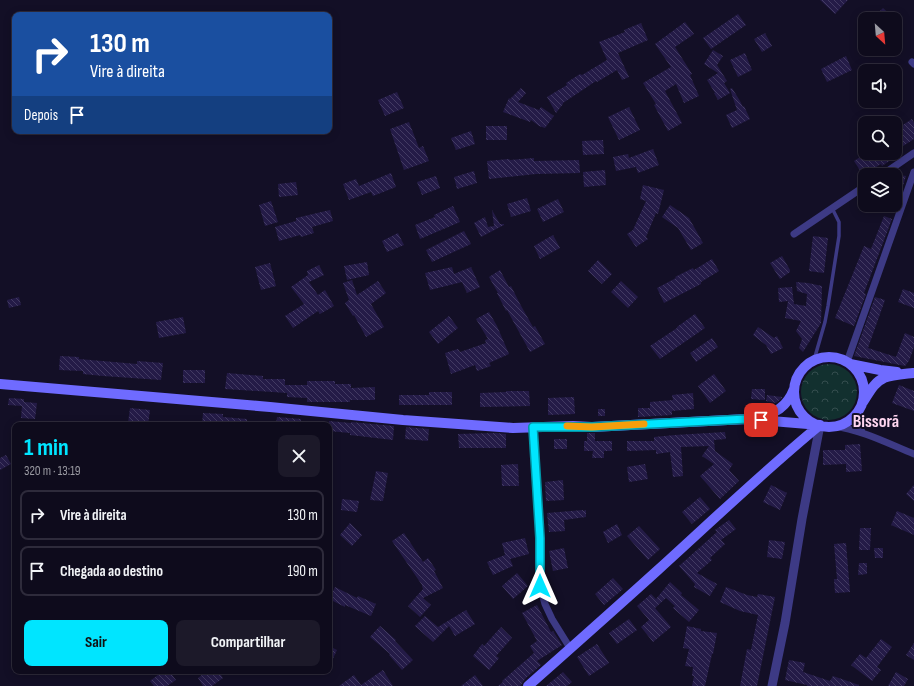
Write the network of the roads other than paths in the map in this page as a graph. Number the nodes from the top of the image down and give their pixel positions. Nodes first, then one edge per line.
1 (914, 153) edge
2 (892, 168) edge
3 (914, 172) edge
4 (858, 191) edge
5 (832, 208) junction
6 (794, 234) dead end
7 (814, 360) junction
8 (848, 363) junction
9 (914, 373) edge
10 (0, 384) edge
11 (794, 389) junction
12 (860, 407) junction
13 (747, 419) junction
14 (820, 425) junction
15 (833, 426) junction
16 (533, 427) junction
17 (862, 432) junction
18 (914, 454) edge
19 (570, 648) junction
20 (528, 686) edge
21 (772, 686) edge

1 - 2 street
3 - 8 street
4 - 5 street
5 - 6 street
5 - 7 lane
7 - 8 main road
7 - 11 main road
8 - 9 main road
8 - 12 main road
9 - 12 main road
10 - 16 main road
11 - 13 main road
11 - 14 main road
12 - 15 main road
12 - 17 street
13 - 14 main road
13 - 16 main road
14 - 15 main road
14 - 19 main road
14 - 21 street
15 - 17 street
16 - 19 street
17 - 18 street
19 - 20 main road

